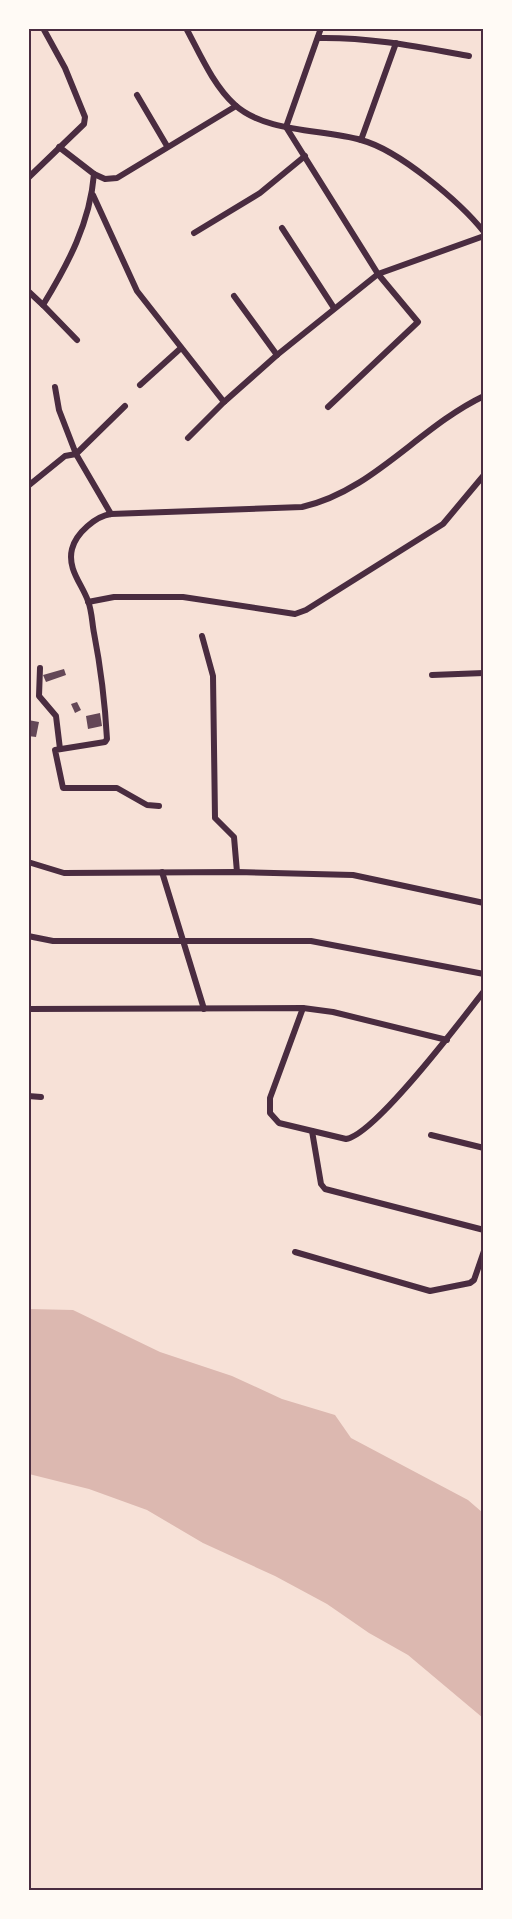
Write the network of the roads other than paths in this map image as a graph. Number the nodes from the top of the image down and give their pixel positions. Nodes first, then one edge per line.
1 (44, 28) edge
2 (186, 28) edge
3 (321, 28) edge
4 (318, 38) junction
5 (396, 43) junction
6 (469, 56) dead end
7 (137, 95) dead end
8 (236, 106) junction
9 (286, 127) junction
10 (361, 140) junction
11 (167, 146) junction
12 (59, 147) junction
13 (305, 156) junction
14 (94, 174) junction
15 (28, 178) edge
16 (93, 195) junction
17 (282, 228) dead end
18 (194, 233) dead end
19 (483, 234) edge
20 (378, 274) junction
21 (29, 291) edge
22 (234, 296) dead end
23 (43, 305) junction
24 (334, 308) junction
25 (77, 340) dead end
26 (181, 348) junction
27 (277, 355) junction
28 (140, 385) dead end
29 (54, 387) dead end
30 (483, 396) edge
31 (224, 402) junction
32 (125, 406) dead end
33 (328, 407) dead end
34 (188, 438) dead end
35 (76, 454) junction
36 (483, 475) edge
37 (28, 486) edge
38 (111, 514) junction
39 (88, 602) junction
40 (202, 636) dead end
41 (40, 668) dead end
42 (483, 673) edge
43 (432, 675) dead end
44 (60, 749) junction
45 (159, 806) dead end
46 (28, 862) edge
47 (162, 872) junction
48 (237, 872) junction
49 (483, 903) edge
50 (28, 936) edge
51 (185, 939) junction
52 (483, 974) edge
53 (483, 991) edge
54 (303, 1008) junction
55 (28, 1009) edge
56 (204, 1009) junction
57 (447, 1040) junction
58 (28, 1096) edge
59 (41, 1097) dead end
60 (312, 1131) junction
61 (431, 1135) dead end
62 (483, 1148) edge
63 (483, 1230) edge
64 (483, 1251) edge
65 (296, 1252) dead end

1 - 12 street
2 - 8 street
3 - 4 street
4 - 5 street
4 - 9 street
5 - 6 street
5 - 10 street
7 - 11 street
8 - 9 street
8 - 11 street
9 - 10 street
9 - 13 street
10 - 19 street
11 - 14 street
12 - 14 street
12 - 15 street
13 - 18 street
13 - 20 street
14 - 16 street
16 - 23 street
16 - 26 street
17 - 24 street
19 - 20 street
20 - 24 street
20 - 33 street
21 - 23 street
22 - 27 street
23 - 25 street
24 - 27 street
26 - 28 street
26 - 31 street
27 - 31 street
29 - 35 street
30 - 38 street
31 - 34 street
32 - 35 street
35 - 37 street
35 - 38 street
36 - 39 street
38 - 39 street
39 - 44 street
40 - 48 street
41 - 44 street
42 - 43 street
44 - 45 street
46 - 47 street
47 - 48 street
47 - 51 street
48 - 49 street
50 - 51 street
51 - 52 street
51 - 56 street
53 - 57 street
54 - 56 street
54 - 57 street
54 - 60 street
55 - 56 street
57 - 60 street
58 - 59 street
60 - 63 street
61 - 62 street
64 - 65 street

